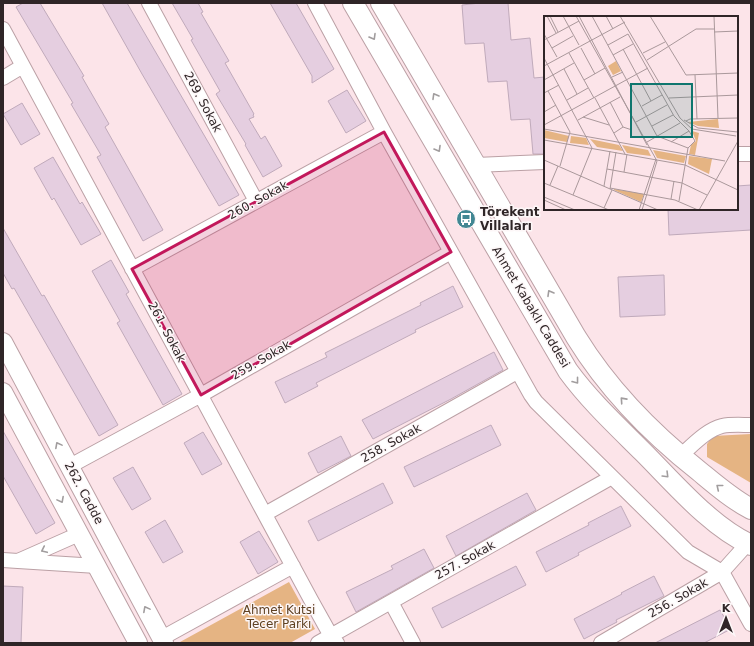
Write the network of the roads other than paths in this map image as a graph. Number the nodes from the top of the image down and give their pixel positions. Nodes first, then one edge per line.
1 (149, 3) edge
2 (315, 3) edge
3 (354, 3) edge
4 (381, 3) edge
5 (3, 29) edge
6 (23, 66) junction
7 (3, 78) edge
8 (384, 132) junction
9 (738, 154) edge
10 (751, 154) edge
11 (544, 162) edge
12 (476, 165) junction
13 (256, 201) junction
14 (451, 252) junction
15 (132, 269) junction
16 (3, 342) edge
17 (517, 372) junction
18 (3, 392) edge
19 (201, 395) junction
20 (751, 425) edge
21 (680, 456) junction
22 (70, 466) junction
23 (612, 477) junction
24 (751, 509) edge
25 (265, 514) junction
26 (79, 534) junction
27 (750, 542) edge
28 (3, 560) edge
29 (18, 561) junction
30 (97, 566) junction
31 (293, 566) junction
32 (722, 572) junction
33 (391, 602) junction
34 (751, 624) edge
35 (334, 639) edge
36 (163, 640) edge
37 (138, 643) edge
38 (318, 643) edge
39 (413, 643) edge
40 (601, 643) edge

1 - 13 street, 269. Sokak
2 - 8 street
3 -> 27 main road, Ahmet Kabaklı Caddesi
12 -> 4 main road, Ahmet Kabaklı Caddesi
5 - 6 street, 261. Sokak
6 - 7 street
6 - 15 street, 261. Sokak
8 - 13 street, 260. Sokak
8 - 14 street
9 - 10 street
11 - 12 street
21 -> 12 main road, Ahmet Kabaklı Caddesi
13 - 15 street, 260. Sokak
14 - 17 street
14 - 19 street, 259. Sokak
15 - 19 street, 261. Sokak
22 -> 16 street, 262. Cadde
17 - 23 street
17 - 25 street, 258. Sokak
18 -> 26 street, 262. Cadde
19 - 22 street, 259. Sokak
19 - 25 street, 261. Sokak
20 - 21 street
24 -> 21 main road, Ahmet Kabaklı Caddesi
36 -> 22 street, 262. Cadde
23 - 32 street
23 - 33 street, 257. Sokak
25 - 31 street, 261. Sokak
26 -> 29 street
26 - 30 street, 262. Cadde
27 - 32 street, 256. Sokak
28 - 29 street
29 - 30 street
30 - 37 street, 262. Cadde
31 - 35 street, 261. Sokak
31 - 36 street
32 - 34 street
32 - 40 street, 256. Sokak
33 - 35 street, 257. Sokak
33 - 39 street
35 - 38 street, 257. Sokak

